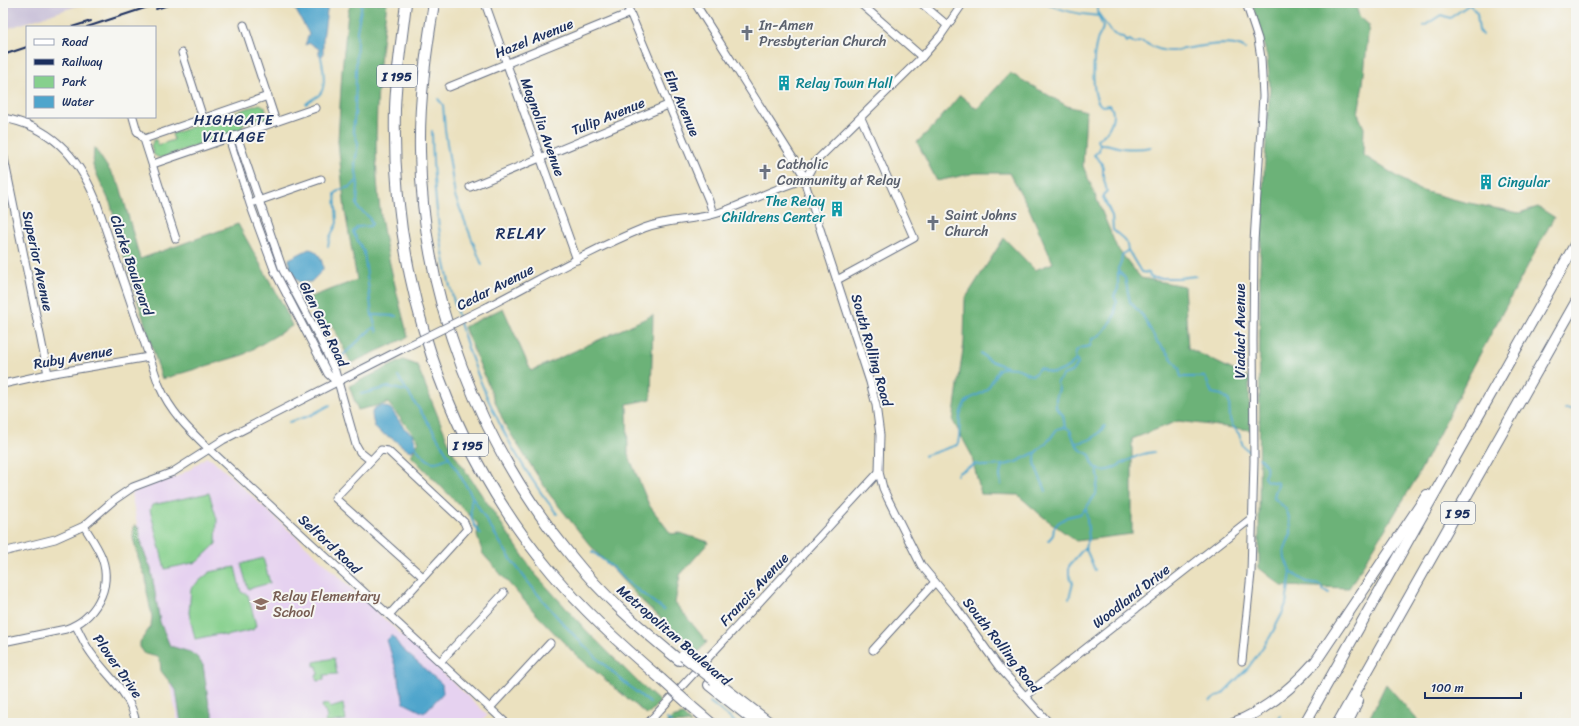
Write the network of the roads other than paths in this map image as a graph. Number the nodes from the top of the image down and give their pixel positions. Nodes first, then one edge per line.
1 (400, 3) edge
2 (406, 3) edge
3 (434, 3) edge
4 (485, 3) edge
5 (626, 3) edge
6 (695, 3) edge
7 (860, 3) edge
8 (921, 3) edge
9 (963, 3) edge
10 (1246, 3) edge
11 (630, 13) junction
12 (947, 25) junction
13 (244, 26) dead end
14 (182, 53) dead end
15 (922, 57) junction
16 (507, 64) junction
17 (449, 87) dead end
18 (268, 96) junction
19 (668, 105) junction
20 (316, 108) dead end
21 (3, 118) edge
22 (133, 118) edge
23 (204, 118) junction
24 (861, 118) junction
25 (276, 122) junction
26 (237, 136) junction
27 (229, 138) junction
28 (144, 139) junction
29 (395, 150) junction
30 (3, 153) edge
31 (541, 158) junction
32 (153, 164) junction
33 (321, 179) dead end
34 (806, 179) junction
35 (470, 187) dead end
36 (258, 201) junction
37 (250, 204) junction
38 (713, 214) junction
39 (176, 238) dead end
40 (1576, 243) edge
41 (577, 260) junction
42 (837, 280) junction
43 (1576, 302) edge
44 (149, 356) junction
45 (48, 374) junction
46 (338, 383) junction
47 (3, 384) edge
48 (1464, 440) junction
49 (208, 448) junction
50 (370, 460) junction
51 (879, 472) junction
52 (1253, 517) junction
53 (84, 526) junction
54 (3, 552) edge
55 (423, 577) junction
56 (935, 582) junction
57 (504, 593) dead end
58 (389, 615) junction
59 (76, 626) junction
60 (1392, 629) junction
61 (3, 642) edge
62 (550, 643) dead end
63 (873, 650) dead end
64 (440, 662) junction
65 (1242, 662) dead end
66 (712, 683) junction
67 (1025, 696) junction
68 (490, 708) junction
69 (136, 723) edge
70 (506, 723) edge
71 (648, 723) edge
72 (710, 723) edge
73 (757, 723) edge
74 (770, 723) edge
75 (1049, 723) edge
76 (1233, 723) edge
77 (1305, 723) edge
78 (1338, 723) edge
79 (1347, 723) edge

1 - 29 highway
2 - 29 highway, I 195
3 - 66 highway, Metropolitan Boulevard / I 195
4 - 16 street, Magnolia Avenue
5 - 11 street, Elm Avenue
6 - 34 street
7 - 15 street
8 - 12 street
9 - 12 street
10 - 52 street, Viaduct Avenue
11 - 16 street, Hazel Avenue
11 - 19 street, Elm Avenue
12 - 15 street
13 - 18 street
14 - 23 street
15 - 24 street
16 - 17 street, Hazel Avenue
16 - 31 street, Magnolia Avenue
18 - 23 street
18 - 25 street
19 - 31 street, Tulip Avenue
19 - 38 street, Elm Avenue
20 - 25 street
21 - 44 street, Clarke Boulevard
22 - 28 street
23 - 28 street
24 - 34 street
24 - 42 street
25 - 26 street
26 - 27 street
26 - 36 street, Glen Gate Road
27 - 32 street
27 - 37 street, Glen Gate Road
28 - 32 street
29 - 72 highway, I 195, bridge
30 - 45 street, Superior Avenue
31 - 35 street, Tulip Avenue
31 - 41 street, Magnolia Avenue
32 - 39 street
33 - 36 street
34 - 38 street, Cedar Avenue
34 - 42 street, South Rolling Road
36 - 37 street
36 - 46 street, Glen Gate Road
37 - 46 street, Glen Gate Road
38 - 41 street, Cedar Avenue
40 - 48 highway, I 95
41 - 46 street, Cedar Avenue, bridge
42 - 51 street, South Rolling Road
43 - 60 highway, I 95
44 - 45 street, Ruby Avenue
44 - 49 street, Clarke Boulevard
45 - 47 street, Ruby Avenue
46 - 49 street, Cedar Avenue
46 - 50 street
48 - 76 highway
48 - 77 highway, I 95
49 - 53 street, Cedar Avenue
49 - 58 street, Selford Road
50 - 55 street
50 - 55 street
51 - 56 street, South Rolling Road
51 - 71 street, Francis Avenue
52 - 65 street, Viaduct Avenue
52 - 67 street, Woodland Drive
53 - 54 street, Cedar Avenue
53 - 59 street
55 - 58 street
56 - 63 street
56 - 67 street, South Rolling Road
57 - 64 street
58 - 64 street, Selford Road
59 - 61 street
59 - 69 street, Plover Drive
60 - 78 highway, I 95
60 - 79 highway
62 - 68 street
64 - 68 street, Selford Road
66 - 73 highway, Metropolitan Boulevard / I 195
66 - 74 highway
67 - 75 street, South Rolling Road
68 - 70 street, Selford Road

